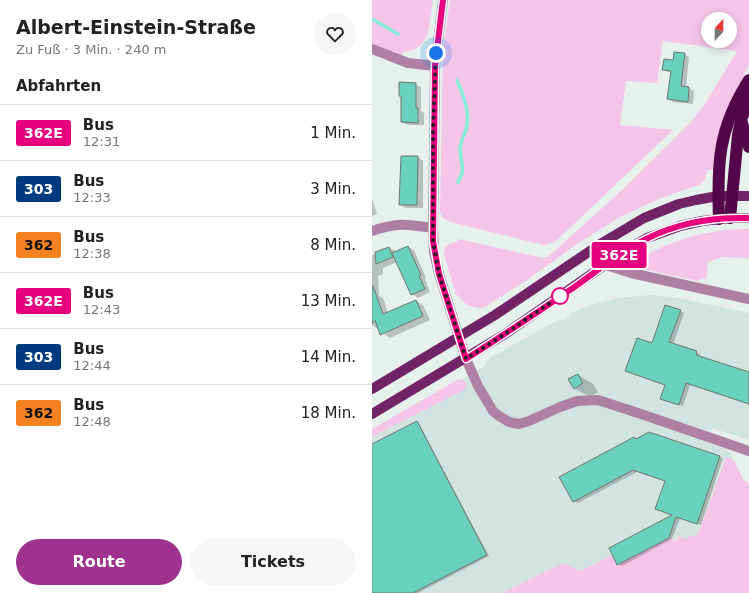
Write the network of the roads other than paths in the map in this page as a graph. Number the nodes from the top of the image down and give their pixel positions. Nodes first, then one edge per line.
1 (443, 0) edge
2 (372, 49) edge
3 (435, 66) junction
4 (749, 80) edge
5 (749, 98) edge
6 (741, 120) junction
7 (749, 147) edge
8 (718, 196) junction
9 (731, 196) junction
10 (749, 196) edge
11 (724, 218) junction
12 (749, 218) edge
13 (433, 228) junction
14 (372, 231) edge
15 (606, 265) junction
16 (749, 299) edge
17 (459, 337) junction
18 (466, 359) junction
19 (372, 390) edge
20 (372, 414) edge
21 (749, 452) edge

1 - 3 street
2 - 3 street
3 - 13 street
4 - 8 highway
5 - 6 highway
6 - 7 highway
6 - 9 highway
8 - 9 main road
8 - 11 highway
8 - 17 main road
9 - 10 main road
9 - 11 highway
11 - 12 main road
11 - 15 main road
13 - 14 street
13 - 17 street
15 - 16 street
15 - 18 main road
17 - 18 street
17 - 19 main road
18 - 20 main road
18 - 21 street

